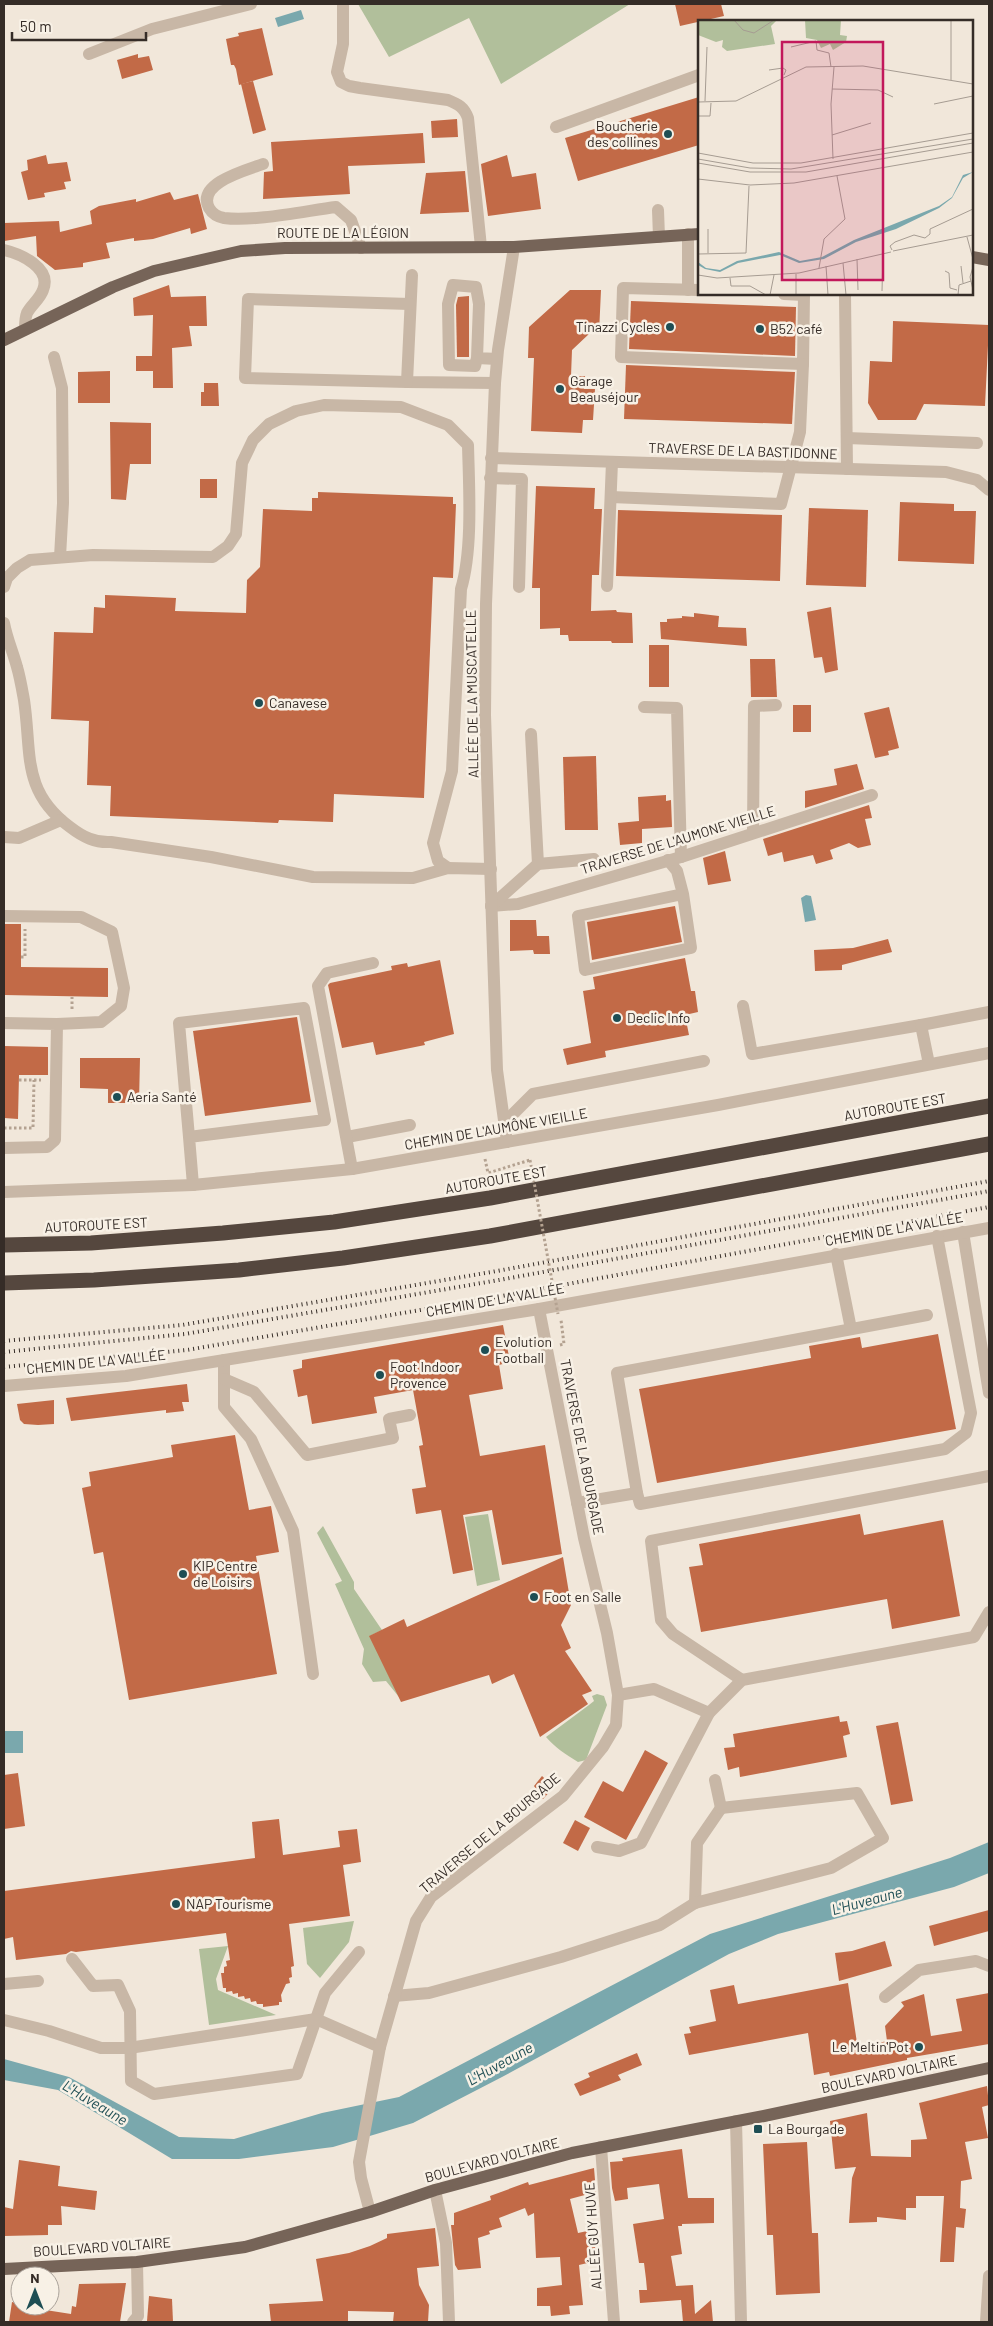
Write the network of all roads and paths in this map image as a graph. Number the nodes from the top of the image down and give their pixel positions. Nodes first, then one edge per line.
1 (251, 4) edge
2 (343, 4) edge
3 (89, 54) dead end
4 (698, 75) edge
5 (556, 128) dead end
6 (262, 164) dead end
7 (658, 210) dead end
8 (694, 234) edge
9 (659, 237) junction
10 (481, 247) junction
11 (514, 247) junction
12 (361, 248) junction
13 (4, 250) edge
14 (973, 257) edge
15 (989, 260) edge
16 (412, 275) dead end
17 (694, 290) edge
18 (804, 295) edge
19 (845, 295) edge
20 (410, 304) junction
21 (25, 329) junction
22 (4, 340) edge
23 (54, 357) dead end
24 (477, 358) junction
25 (497, 359) junction
26 (803, 364) junction
27 (407, 382) junction
28 (495, 383) junction
29 (847, 438) junction
30 (977, 443) dead end
31 (491, 458) junction
32 (612, 462) junction
33 (790, 467) junction
34 (847, 469) junction
35 (490, 478) junction
36 (989, 490) edge
37 (611, 497) junction
38 (60, 558) junction
39 (607, 586) dead end
40 (4, 587) edge
41 (519, 587) dead end
42 (4, 623) edge
43 (776, 705) dead end
44 (644, 707) dead end
45 (531, 734) dead end
46 (872, 795) dead end
47 (61, 820) junction
48 (753, 833) junction
49 (4, 837) edge
50 (674, 858) junction
51 (594, 859) dead end
52 (538, 864) junction
53 (448, 868) junction
54 (491, 869) junction
55 (683, 894) junction
56 (491, 906) junction
57 (4, 916) edge
58 (25, 917) junction
59 (21, 958) dead end
60 (373, 963) dead end
61 (743, 1006) dead end
62 (989, 1012) edge
63 (4, 1023) edge
64 (57, 1024) junction
65 (921, 1025) junction
66 (989, 1053) edge
67 (704, 1061) dead end
68 (929, 1064) junction
69 (19, 1080) dead end
70 (34, 1080) junction
71 (56, 1080) junction
72 (989, 1106) edge
73 (504, 1123) junction
74 (410, 1125) dead end
75 (4, 1128) edge
76 (189, 1137) junction
77 (346, 1137) junction
78 (507, 1142) junction
79 (989, 1144) edge
80 (4, 1148) edge
81 (352, 1169) junction
82 (488, 1173) dead end
83 (194, 1185) junction
84 (4, 1192) edge
85 (989, 1228) edge
86 (963, 1232) junction
87 (937, 1236) junction
88 (4, 1245) edge
89 (836, 1254) junction
90 (4, 1282) edge
91 (539, 1308) junction
92 (564, 1314) dead end
93 (928, 1315) dead end
94 (566, 1319) dead end
95 (851, 1329) junction
96 (564, 1344) dead end
97 (224, 1360) junction
98 (224, 1380) junction
99 (4, 1386) edge
100 (989, 1393) edge
101 (410, 1415) dead end
102 (989, 1476) edge
103 (637, 1493) junction
104 (577, 1503) junction
105 (989, 1612) edge
106 (313, 1674) dead end
107 (742, 1680) junction
108 (618, 1695) junction
109 (709, 1713) junction
110 (715, 1780) dead end
111 (721, 1808) junction
112 (597, 1847) dead end
113 (695, 1903) junction
114 (359, 1952) dead end
115 (72, 1959) dead end
116 (989, 1966) edge
117 (38, 1981) dead end
118 (4, 1984) edge
119 (394, 1996) junction
120 (884, 1997) dead end
121 (316, 2019) junction
122 (4, 2020) edge
123 (380, 2047) junction
124 (130, 2048) junction
125 (989, 2068) edge
126 (736, 2121) junction
127 (601, 2147) junction
128 (435, 2190) junction
129 (370, 2212) junction
130 (137, 2262) junction
131 (4, 2269) edge
132 (989, 2276) edge
133 (133, 2322) edge
134 (449, 2322) edge
135 (614, 2322) edge
136 (741, 2322) edge
137 (986, 2322) edge

1 - 3 street
2 - 10 street
4 - 5 street
6 - 12 street
7 - 9 street
8 - 9 main road, ROUTE DE LA LÉGION
8 - 17 street
9 - 11 main road, ROUTE DE LA LÉGION
10 - 11 main road, ROUTE DE LA LÉGION
10 - 12 main road, ROUTE DE LA LÉGION
11 - 25 street, ALLÉE DE LA MUSCATELLE
12 - 21 main road, ROUTE DE LA LÉGION
13 - 21 street
14 - 15 main road
16 - 20 street
17 - 26 street
18 - 26 street
19 - 29 street
20 - 27 street
20 - 27 street
21 - 22 main road, ROUTE DE LA LÉGION
23 - 38 street
24 - 24 street
24 - 25 street
25 - 28 street, ALLÉE DE LA MUSCATELLE
26 - 33 street
27 - 28 street
28 - 31 street, ALLÉE DE LA MUSCATELLE
29 - 30 street
29 - 34 street
31 - 32 street, TRAVERSE DE LA BASTIDONNE
31 - 35 street, ALLÉE DE LA MUSCATELLE
32 - 33 street, TRAVERSE DE LA BASTIDONNE
32 - 37 street
33 - 34 street, TRAVERSE DE LA BASTIDONNE
33 - 37 street
34 - 36 street, TRAVERSE DE LA BASTIDONNE
35 - 41 street
35 - 54 street, ALLÉE DE LA MUSCATELLE
37 - 39 street
38 - 40 street
38 - 53 street
42 - 47 street
43 - 48 street
44 - 50 street
45 - 52 street
46 - 48 street, TRAVERSE DE L'AUMONE VIEILLE
47 - 49 street
47 - 53 street
48 - 50 street, TRAVERSE DE L'AUMONE VIEILLE
50 - 55 street
50 - 56 street, TRAVERSE DE L'AUMONE VIEILLE
51 - 52 street
52 - 56 street
53 - 54 street
54 - 56 street, ALLÉE DE LA MUSCATELLE
55 - 55 street
56 - 73 street, ALLÉE DE LA MUSCATELLE
57 - 58 street
58 - 59 path
58 - 64 street
60 - 77 street
61 - 65 street
62 - 65 street
63 - 64 street
64 - 71 street
65 - 68 street
66 - 68 street, CHEMIN DE L'AUMÔNE VIEILLE
67 - 73 street
68 - 78 street, CHEMIN DE L'AUMÔNE VIEILLE
69 - 70 path
70 - 71 path
70 - 75 path
71 - 80 street
72 - 88 highway, AUTOROUTE EST
73 - 78 street, ALLÉE DE LA MUSCATELLE
74 - 77 street
76 - 76 street
76 - 83 street
77 - 81 street
78 - 81 street, CHEMIN DE L'AUMÔNE VIEILLE
79 - 90 highway
81 - 83 street, CHEMIN DE L'AUMÔNE VIEILLE
82 - 92 path, bridge
83 - 84 street, CHEMIN DE L'AUMÔNE VIEILLE
85 - 86 street, CHEMIN DE LA VALLÉE
86 - 87 street, CHEMIN DE LA VALLÉE
86 - 100 street
87 - 89 street, CHEMIN DE LA VALLÉE
87 - 103 street
89 - 91 street, CHEMIN DE LA VALLÉE
89 - 95 street
91 - 97 street, CHEMIN DE LA VALLÉE
91 - 104 street, TRAVERSE DE LA BOURGADE
93 - 95 street
94 - 96 path
95 - 103 street
97 - 98 street
97 - 99 street, CHEMIN DE LA VALLÉE
98 - 101 street
98 - 106 street
102 - 107 street
103 - 104 street
104 - 108 street, TRAVERSE DE LA BOURGADE
105 - 107 street
107 - 109 street
108 - 109 street
108 - 119 street, TRAVERSE DE LA BOURGADE
109 - 112 street
110 - 111 street
111 - 113 street
111 - 113 street
113 - 119 street
114 - 121 street
115 - 124 street
116 - 120 street
117 - 118 street
119 - 123 street, TRAVERSE DE LA BOURGADE
121 - 123 street
121 - 124 street
121 - 124 street
122 - 124 street
123 - 129 street, TRAVERSE DE LA BOURGADE
125 - 126 main road, BOULEVARD VOLTAIRE
126 - 127 main road, BOULEVARD VOLTAIRE
126 - 136 street
127 - 128 main road, BOULEVARD VOLTAIRE
127 - 135 street, ALLÉE GUY HUVE
128 - 129 main road, BOULEVARD VOLTAIRE
128 - 134 street
129 - 130 main road, BOULEVARD VOLTAIRE
130 - 131 main road, BOULEVARD VOLTAIRE
130 - 133 street
132 - 137 street

